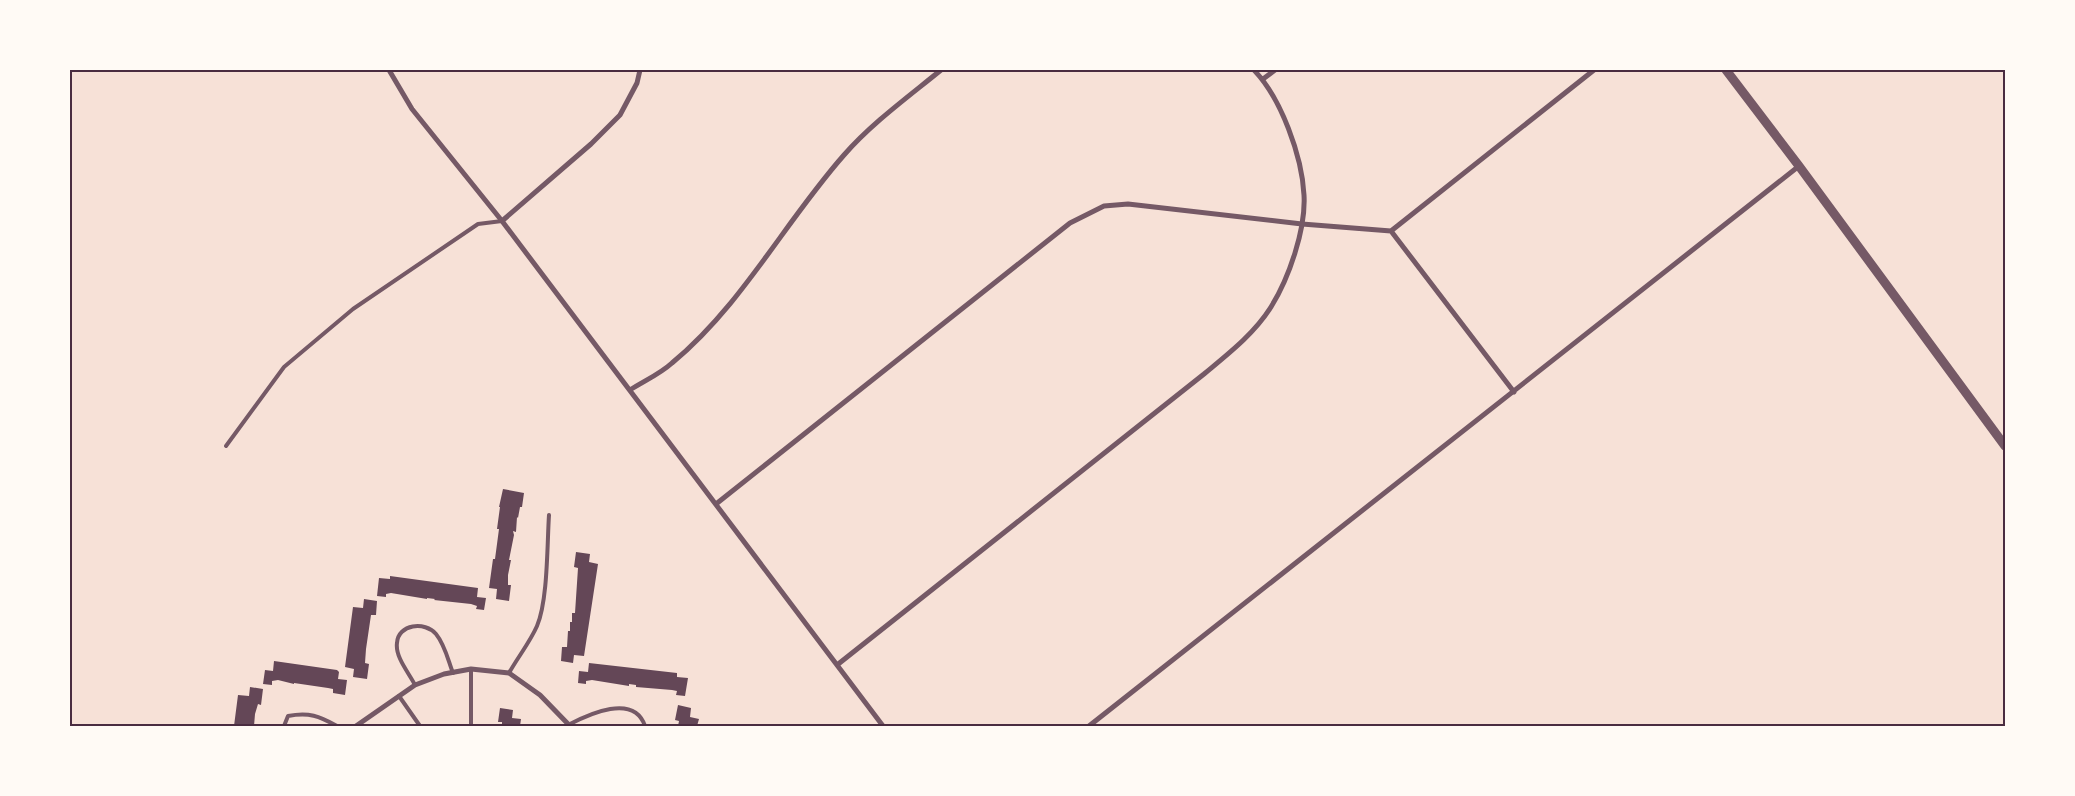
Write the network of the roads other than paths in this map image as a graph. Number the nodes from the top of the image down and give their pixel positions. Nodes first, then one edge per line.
1 (389, 70) edge
2 (640, 70) edge
3 (941, 70) edge
4 (1254, 70) edge
5 (1275, 70) edge
6 (1594, 70) edge
7 (1726, 70) edge
8 (1263, 79) junction
9 (1799, 166) junction
10 (502, 221) junction
11 (1302, 224) junction
12 (1391, 231) junction
13 (630, 390) junction
14 (1514, 392) junction
15 (226, 446) dead end
16 (2005, 446) edge
17 (716, 504) junction
18 (549, 515) dead end
19 (837, 665) junction
20 (471, 669) junction
21 (453, 673) junction
22 (509, 673) junction
23 (415, 685) junction
24 (399, 696) junction
25 (569, 725) edge
26 (284, 726) edge
27 (337, 726) edge
28 (356, 726) edge
29 (420, 726) edge
30 (471, 726) edge
31 (645, 726) edge
32 (883, 726) edge
33 (1089, 726) edge

1 - 10 street
2 - 10 street
3 - 13 street
4 - 8 street
5 - 8 street
6 - 12 street
7 - 9 street
8 - 11 street
9 - 14 street
9 - 16 street
10 - 13 street
10 - 15 lane
11 - 12 street
11 - 17 street
11 - 19 street
12 - 14 street
13 - 17 street
14 - 33 street
17 - 19 street
18 - 22 lane
19 - 32 street
20 - 21 street
20 - 22 street
20 - 30 lane
21 - 23 street
21 - 23 lane
22 - 25 street
23 - 24 street
24 - 28 street
24 - 29 lane
25 - 31 lane
26 - 27 lane

